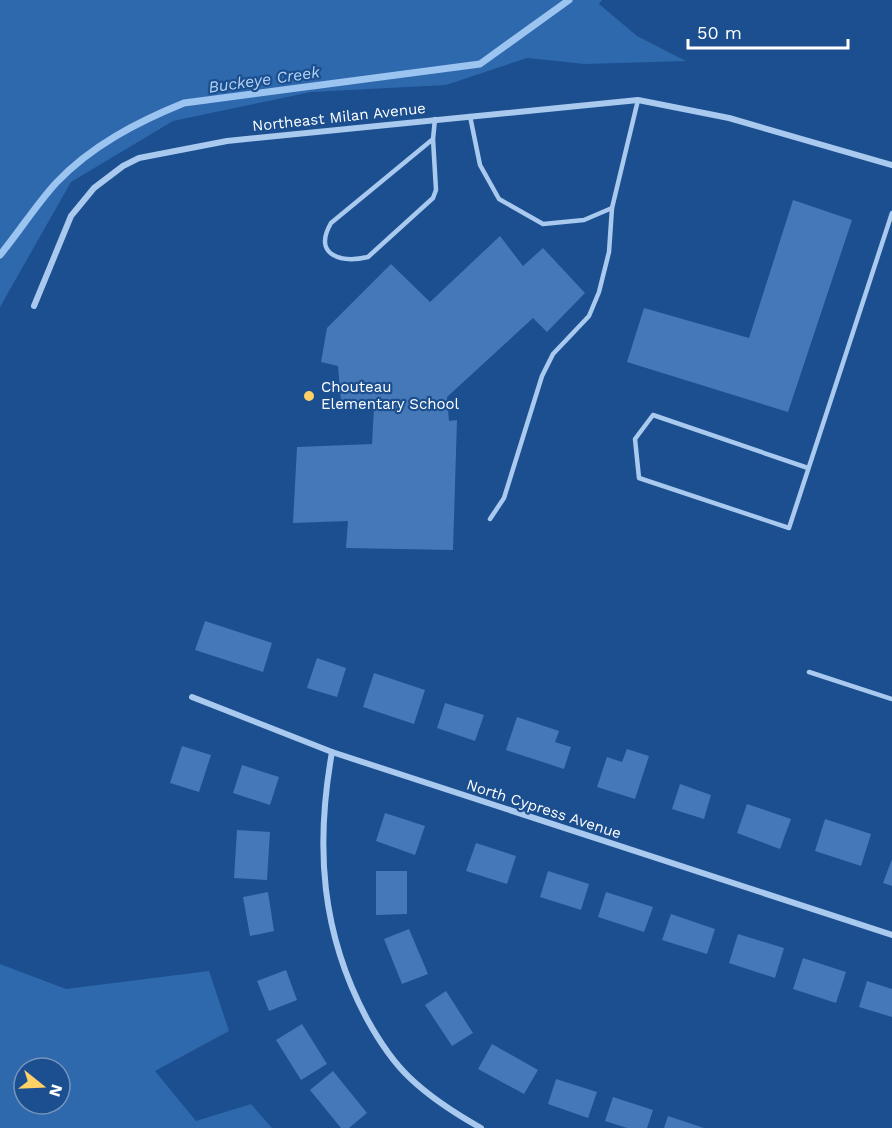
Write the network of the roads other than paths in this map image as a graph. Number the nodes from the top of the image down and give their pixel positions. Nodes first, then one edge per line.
1 (638, 100) junction
2 (470, 116) junction
3 (435, 120) junction
4 (433, 139) junction
5 (892, 165) edge
6 (612, 208) junction
7 (892, 213) edge
8 (34, 306) dead end
9 (808, 468) junction
10 (490, 519) dead end
11 (809, 672) dead end
12 (192, 697) dead end
13 (892, 699) edge
14 (332, 752) junction
15 (892, 935) edge
16 (481, 1128) edge

1 - 2 street, Northeast Milan Avenue
1 - 5 street, Northeast Milan Avenue
1 - 6 lane
2 - 3 street, Northeast Milan Avenue
2 - 6 lane
3 - 4 lane
3 - 8 street, Northeast Milan Avenue
4 - 4 lane
6 - 10 lane
7 - 9 lane
9 - 9 lane
11 - 13 lane
12 - 14 street, North Cypress Avenue
14 - 15 street, North Cypress Avenue
14 - 16 street

